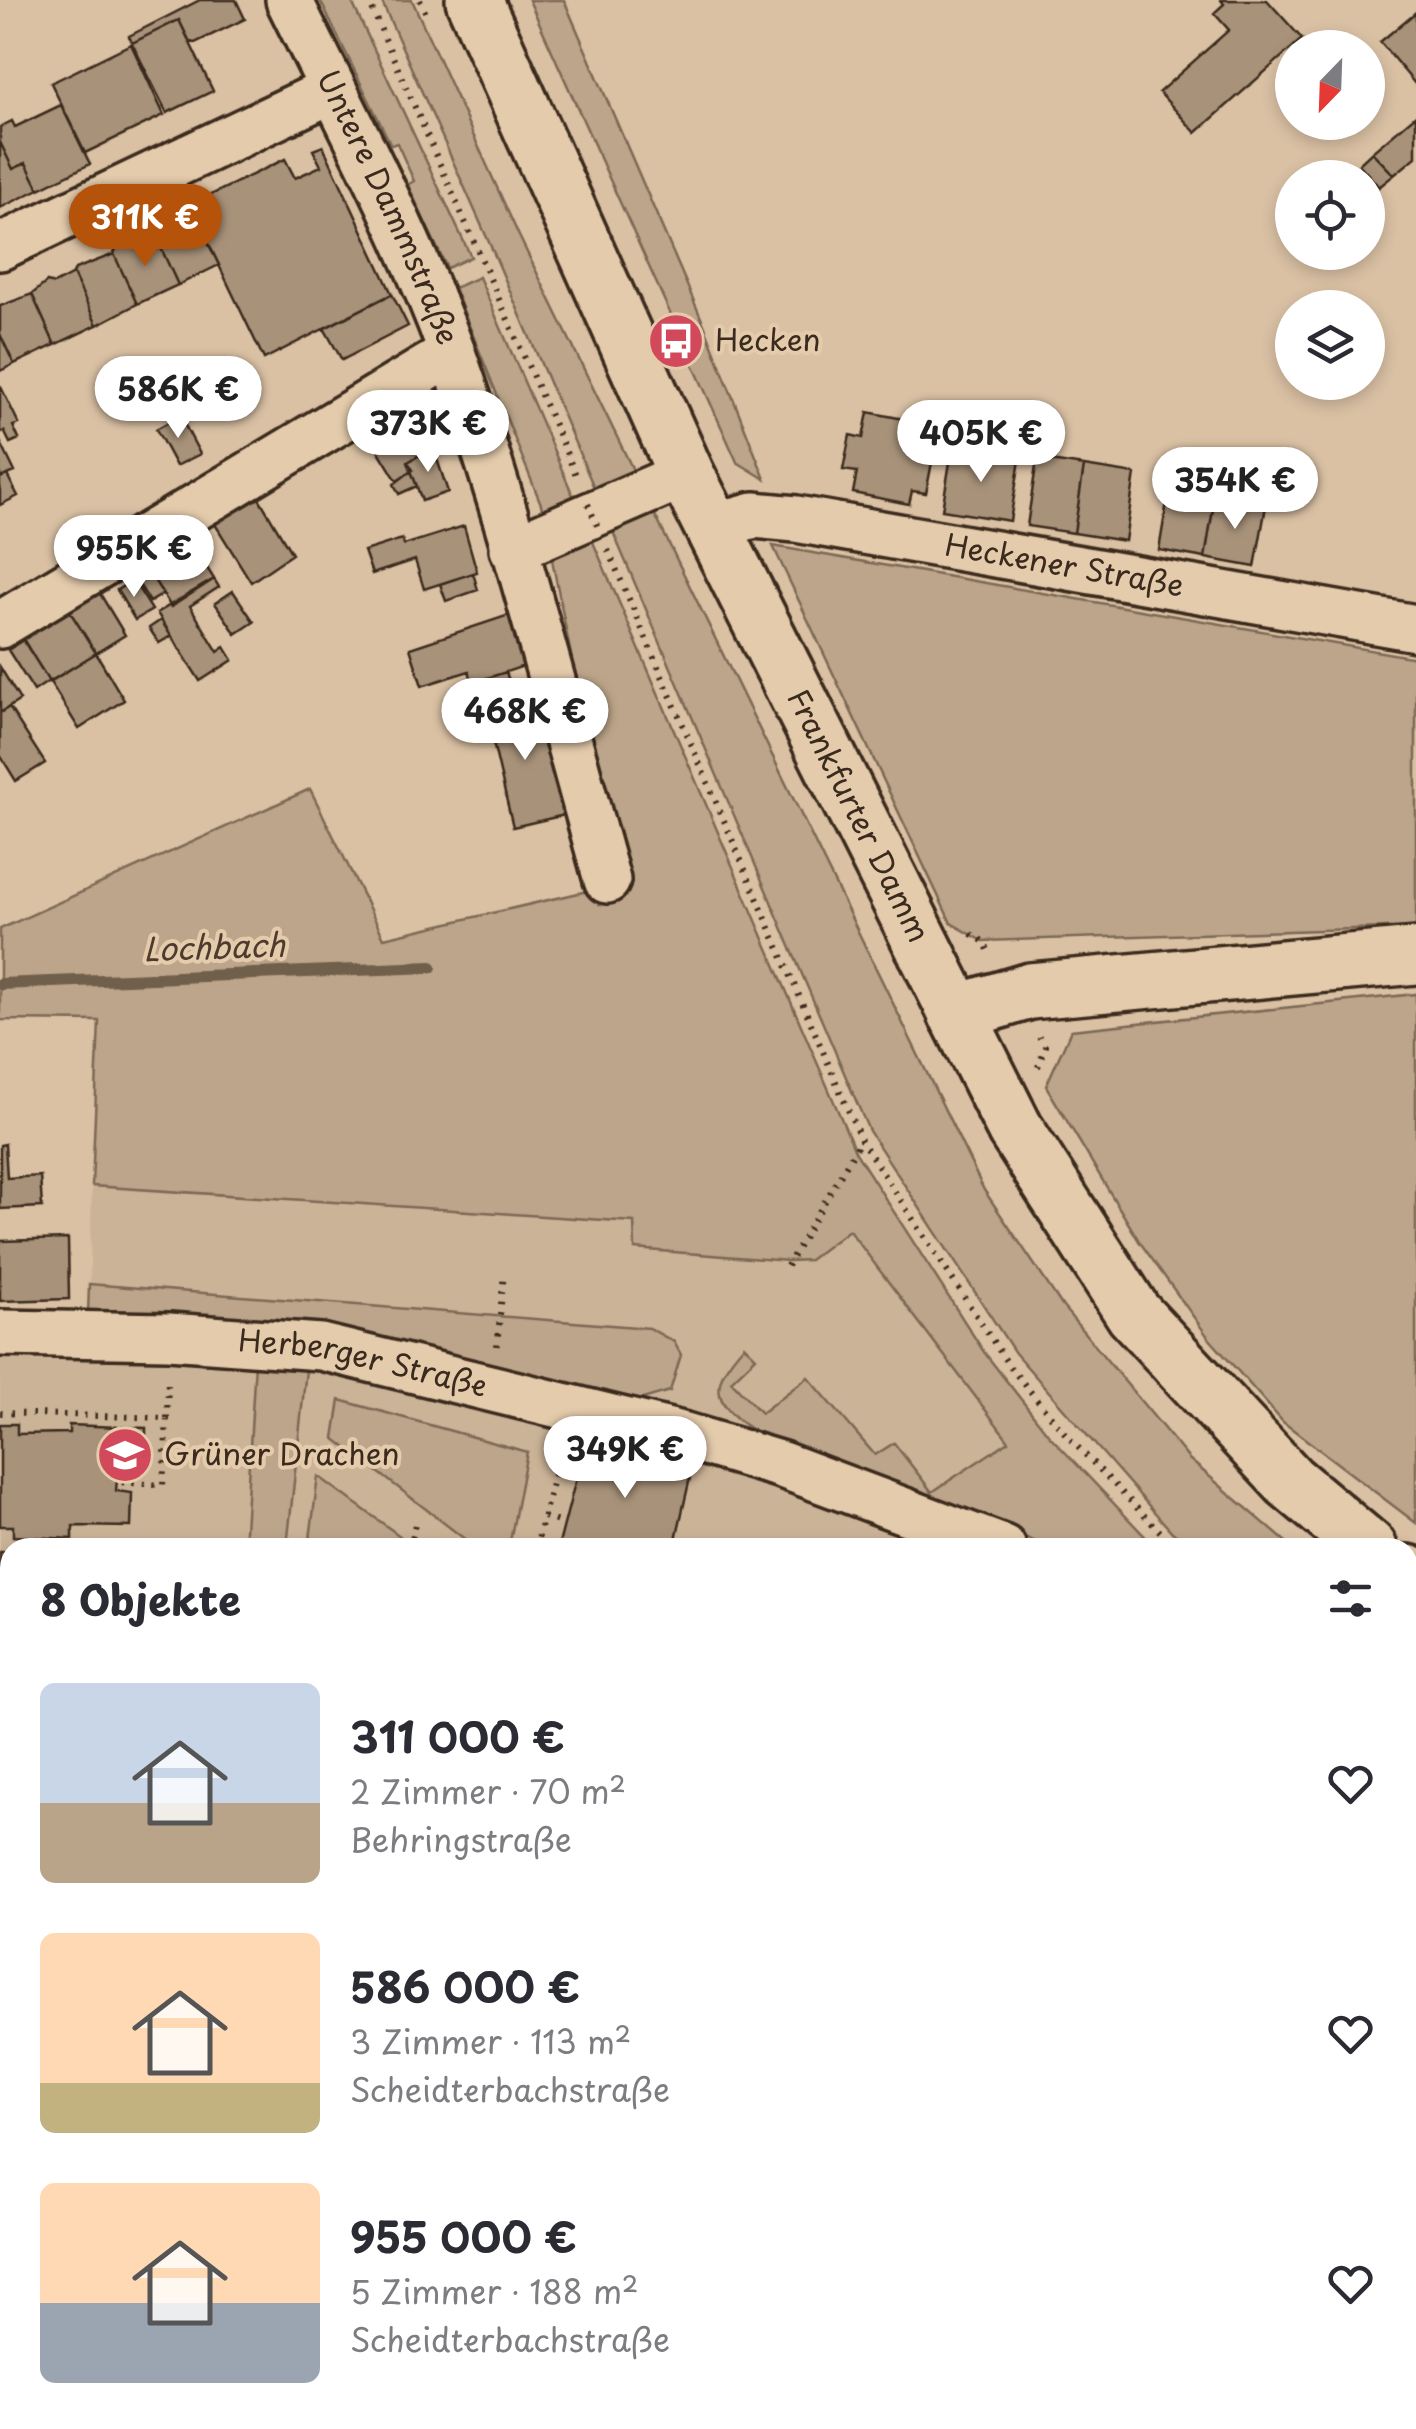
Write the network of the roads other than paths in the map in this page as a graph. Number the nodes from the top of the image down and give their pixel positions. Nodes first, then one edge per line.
1 (289, 0) edge
2 (474, 0) edge
3 (332, 90) junction
4 (0, 247) edge
5 (452, 353) junction
6 (686, 474) junction
7 (715, 526) junction
8 (513, 549) junction
9 (0, 625) edge
10 (1416, 628) edge
11 (607, 880) dead end
12 (1416, 956) edge
13 (956, 1014) junction
14 (0, 1333) edge
15 (977, 1538) edge
16 (1357, 1538) edge

1 - 3 street, Untere Dammstraße
2 - 6 main road, Frankfurter Damm
3 - 4 street
3 - 5 street, Untere Dammstraße
5 - 8 street, Untere Dammstraße
5 - 9 street
6 - 7 main road, Frankfurter Damm
6 - 8 street
7 - 10 street, Heckener Straße
7 - 13 main road, Frankfurter Damm
8 - 11 street, Untere Dammstraße
12 - 13 main road
13 - 16 main road, Frankfurter Damm
14 - 15 street, Herberger Straße

